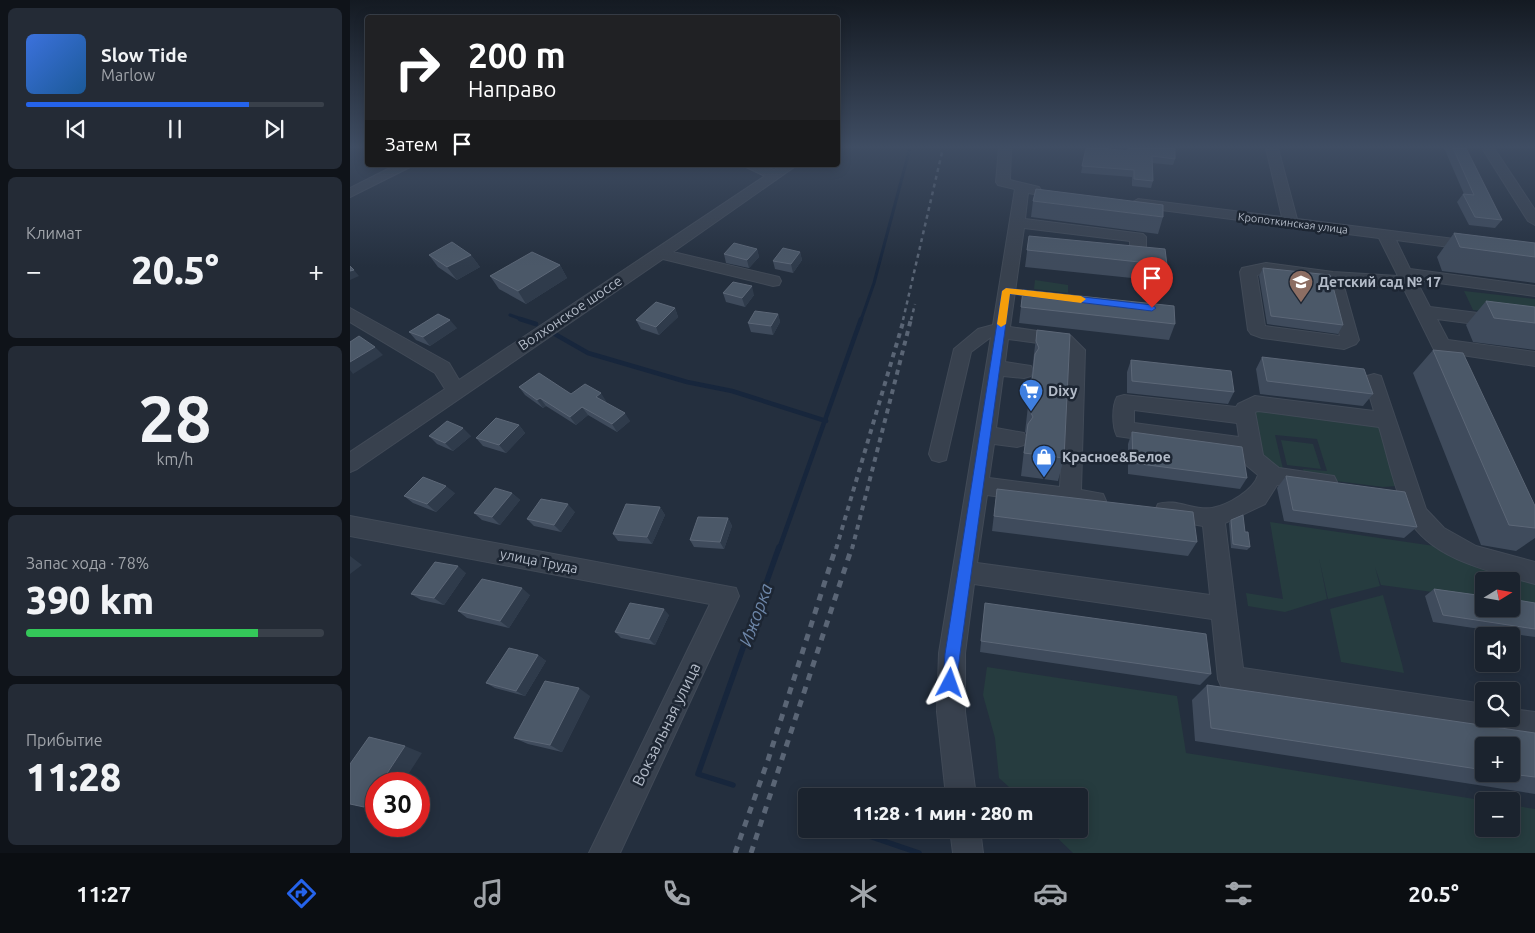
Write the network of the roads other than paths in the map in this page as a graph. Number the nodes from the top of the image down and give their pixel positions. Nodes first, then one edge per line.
1 (756, 188) edge
2 (1013, 188) edge
3 (1282, 188) edge
4 (1514, 188) edge
5 (1021, 193) junction
6 (1048, 197) edge
7 (1535, 221) edge
8 (1208, 222) dead end
9 (1291, 222) junction
10 (1385, 234) junction
11 (1020, 235) junction
12 (1488, 246) edge
13 (1099, 249) edge
14 (659, 253) junction
15 (1333, 277) junction
16 (1407, 278) junction
17 (773, 282) dead end
18 (1535, 291) edge
19 (1424, 312) junction
20 (350, 314) edge
21 (1535, 326) edge
22 (1000, 332) junction
23 (1442, 346) junction
24 (1535, 359) edge
25 (995, 368) junction
26 (1024, 371) dead end
27 (1374, 381) dead end
28 (456, 391) junction
29 (1465, 395) edge
30 (1246, 416) junction
31 (1387, 420) junction
32 (986, 435) junction
33 (1016, 439) dead end
34 (1251, 447) junction
35 (939, 454) dead end
36 (350, 463) edge
37 (1270, 472) junction
38 (1344, 484) edge
39 (978, 485) junction
40 (1070, 498) junction
41 (1118, 504) edge
42 (1146, 508) edge
43 (1213, 518) junction
44 (350, 526) edge
45 (964, 572) junction
46 (1535, 573) edge
47 (727, 596) joint
48 (1224, 609) junction
49 (1475, 717) edge
50 (1520, 724) edge
51 (1535, 726) edge
52 (959, 788) edge
53 (966, 838) edge
54 (604, 853) edge
55 (968, 853) edge

1 - 14 street, Волхонское шоссе
2 - 5 street
3 - 9 street
4 - 7 street
5 - 6 street
5 - 11 street
8 - 9 street, Кропоткинская улица
9 - 10 street, Кропоткинская улица
10 - 12 street, Кропоткинская улица
10 - 16 street
11 - 13 street
11 - 22 street
14 - 17 street
14 - 28 street, Волхонское шоссе
15 - 15 street
15 - 16 street
16 - 18 street
16 - 19 street
19 - 21 street
19 - 23 street
20 - 28 street
22 - 25 street
22 - 35 street
22 - 40 street
23 - 24 street
23 - 29 street
25 - 26 street
25 - 32 street
27 - 31 street
28 - 36 street, Волхонское шоссе
30 - 31 street
30 - 34 street
30 - 34 street
31 - 46 street
32 - 33 street
32 - 39 street
34 - 37 street
37 - 38 street
37 - 43 street
39 - 40 street
39 - 45 street
40 - 41 street
42 - 43 street
43 - 48 street
44 - 47 street, улица Труда
45 - 48 street
45 - 52 street
47 - 54 street, Вокзальная улица
48 - 49 street
50 - 51 street
53 - 55 street

